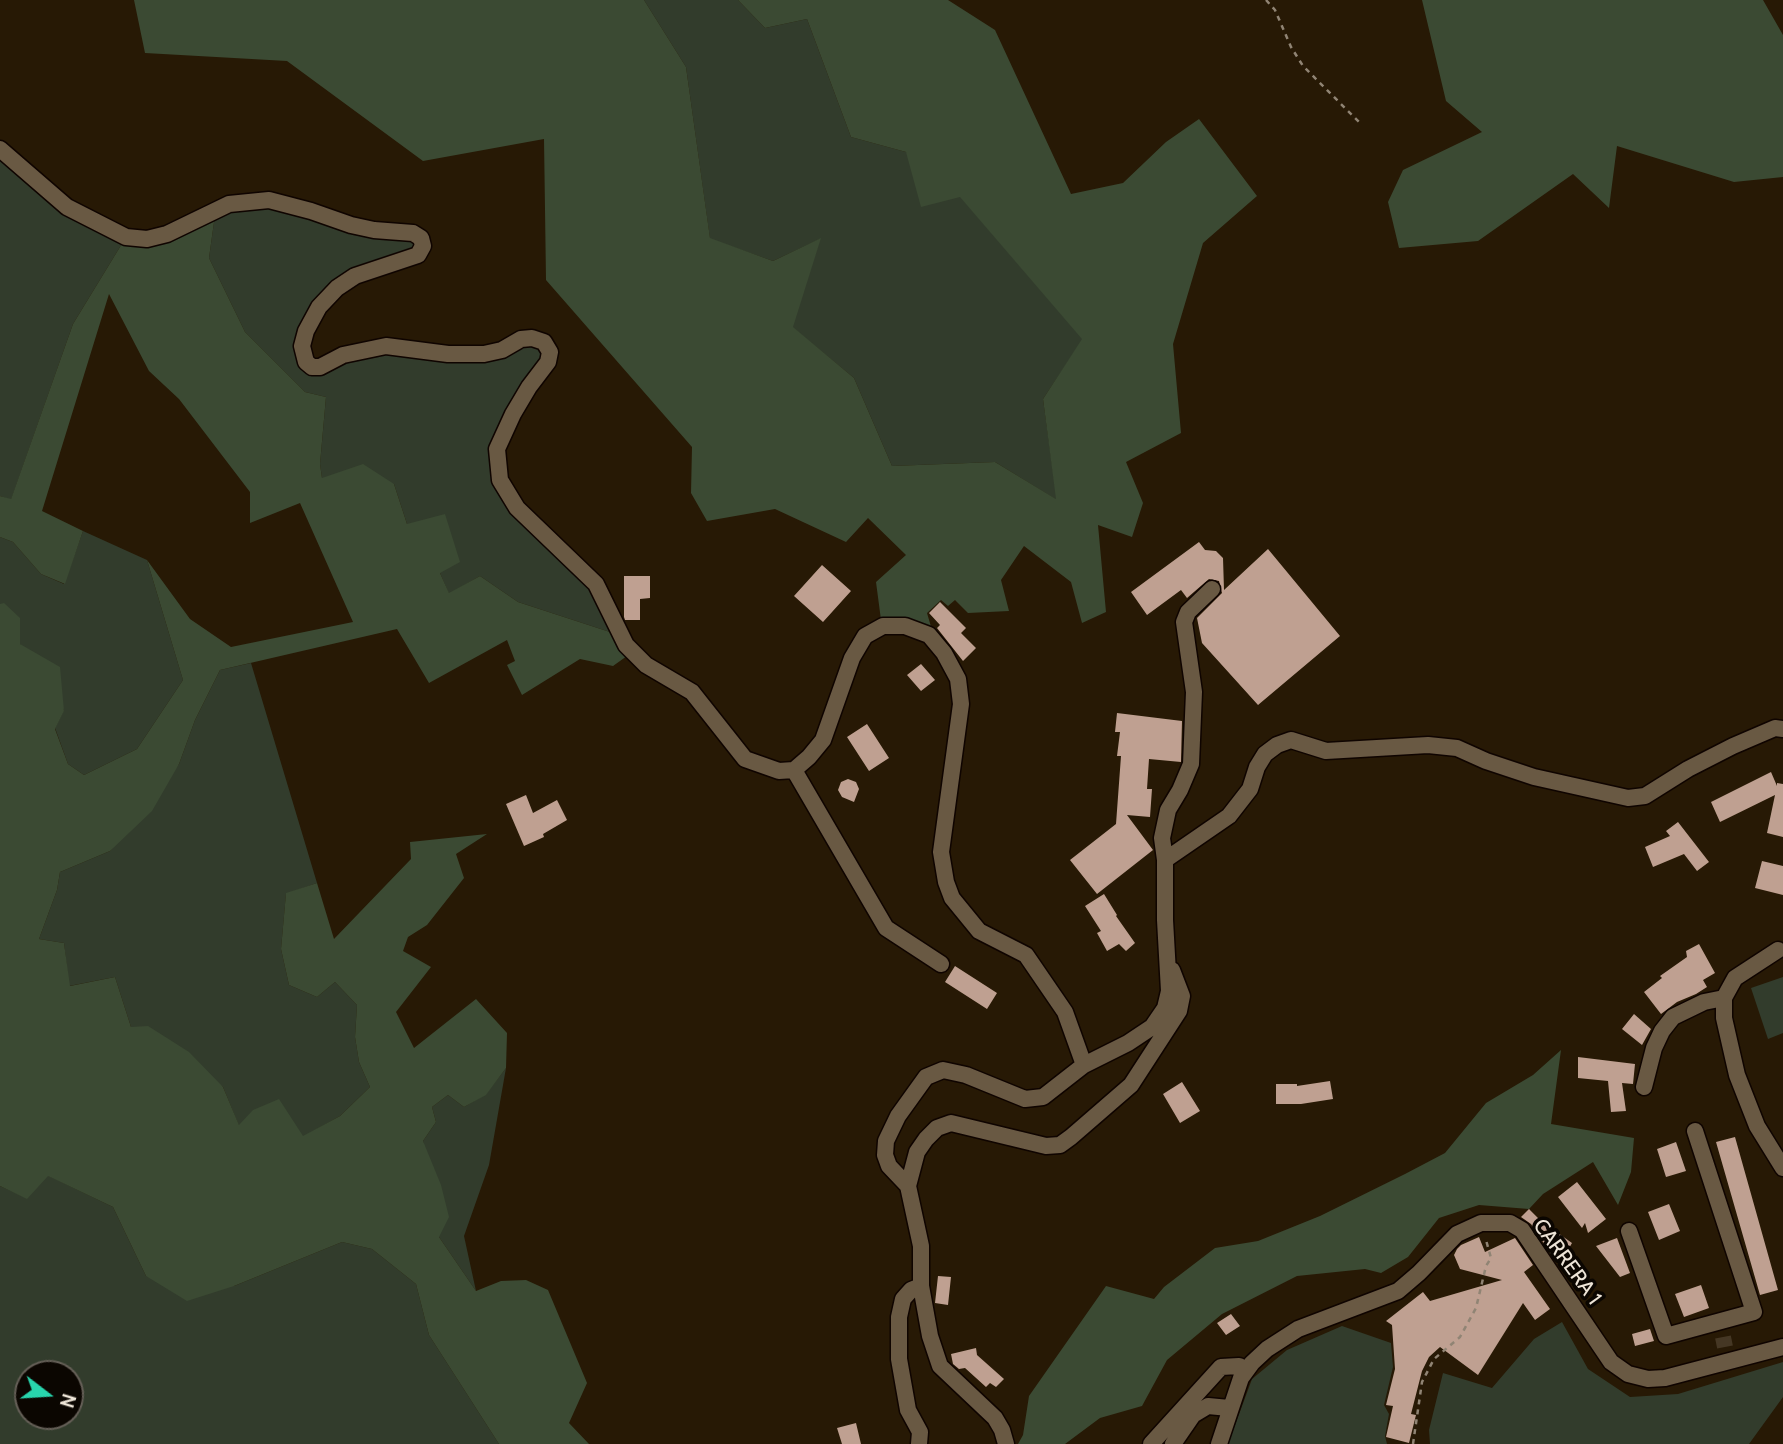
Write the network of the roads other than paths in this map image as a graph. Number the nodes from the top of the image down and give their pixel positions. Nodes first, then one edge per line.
1 (0, 149) edge
2 (1212, 589) dead end
3 (1783, 729) edge
4 (794, 770) junction
5 (1165, 860) junction
6 (1781, 948) edge
7 (1169, 963) junction
8 (941, 964) dead end
9 (1724, 998) junction
10 (1084, 1065) junction
11 (1644, 1087) dead end
12 (1695, 1131) dead end
13 (1783, 1168) edge
14 (908, 1186) junction
15 (1629, 1231) dead end
16 (921, 1286) junction
17 (1718, 1321) junction
18 (1783, 1347) edge
19 (1726, 1349) junction
20 (1247, 1370) junction
21 (1229, 1408) junction
22 (919, 1444) edge
23 (1006, 1444) edge
24 (1151, 1444) edge
25 (1173, 1444) edge
26 (1219, 1444) edge

1 - 4 street
2 - 5 street
3 - 5 street
4 - 8 street
4 - 10 street
5 - 7 street
6 - 9 street
7 - 10 street
7 - 14 street
9 - 11 street
9 - 13 street
10 - 14 street
12 - 17 street
14 - 16 street
15 - 17 street
16 - 22 street
16 - 23 street
17 - 19 street
18 - 19 street, CARRERA 1
19 - 20 street, CARRERA 1
20 - 21 street
20 - 24 street
21 - 25 street
21 - 26 street

